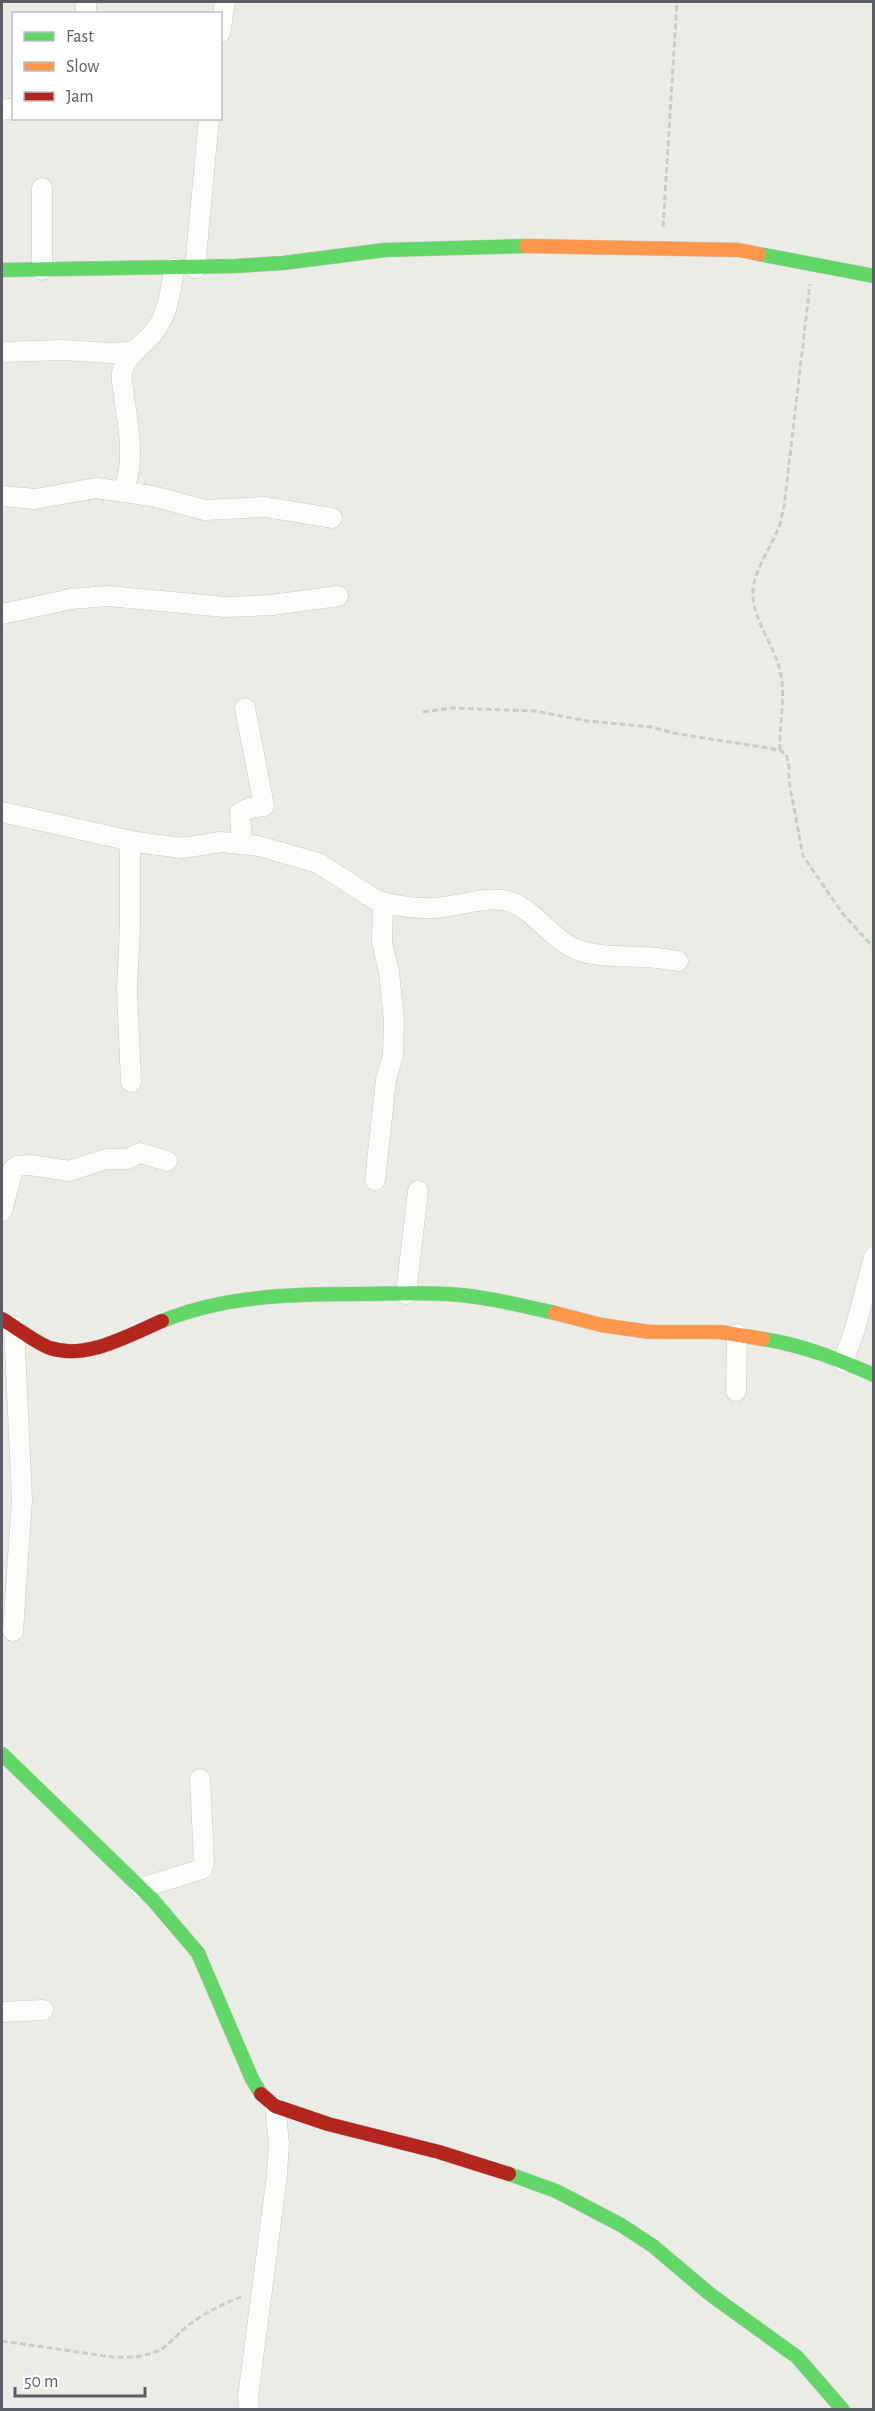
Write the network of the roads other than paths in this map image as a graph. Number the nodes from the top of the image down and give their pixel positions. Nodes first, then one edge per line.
1 (225, 2) edge
2 (222, 21) edge
3 (208, 120) edge
4 (42, 188) dead end
5 (174, 268) junction
6 (195, 268) junction
7 (2, 270) edge
8 (42, 270) junction
9 (873, 276) edge
10 (136, 351) junction
11 (2, 352) edge
12 (123, 491) junction
13 (2, 496) edge
14 (332, 518) dead end
15 (338, 596) dead end
16 (2, 614) edge
17 (245, 708) dead end
18 (2, 812) edge
19 (130, 841) junction
20 (243, 844) junction
21 (383, 903) junction
22 (678, 961) dead end
23 (131, 1082) dead end
24 (167, 1161) dead end
25 (375, 1180) dead end
26 (418, 1191) dead end
27 (2, 1211) edge
28 (873, 1257) edge
29 (406, 1294) junction
30 (8, 1323) edge
31 (737, 1335) junction
32 (843, 1362) junction
33 (873, 1376) edge
34 (736, 1391) dead end
35 (13, 1631) dead end
36 (2, 1754) edge
37 (200, 1779) dead end
38 (141, 1888) junction
39 (43, 2010) dead end
40 (2, 2012) edge
41 (275, 2106) junction
42 (249, 2409) edge
43 (843, 2409) edge

1 - 2 street
3 - 6 street
4 - 8 street
5 - 6 street
5 - 8 street
5 - 10 street
6 - 9 street
7 - 8 street
10 - 11 street
10 - 12 street
12 - 13 street
12 - 14 street
15 - 16 street
17 - 20 street
18 - 19 street
19 - 20 street
19 - 23 street
20 - 21 street
21 - 22 street
21 - 25 street
24 - 27 street
26 - 29 street
28 - 32 street
29 - 30 street
29 - 31 street
30 - 35 street
31 - 32 street
31 - 34 street
32 - 33 street
36 - 38 street
37 - 38 street
38 - 41 street
39 - 40 street
41 - 42 street
41 - 43 street

